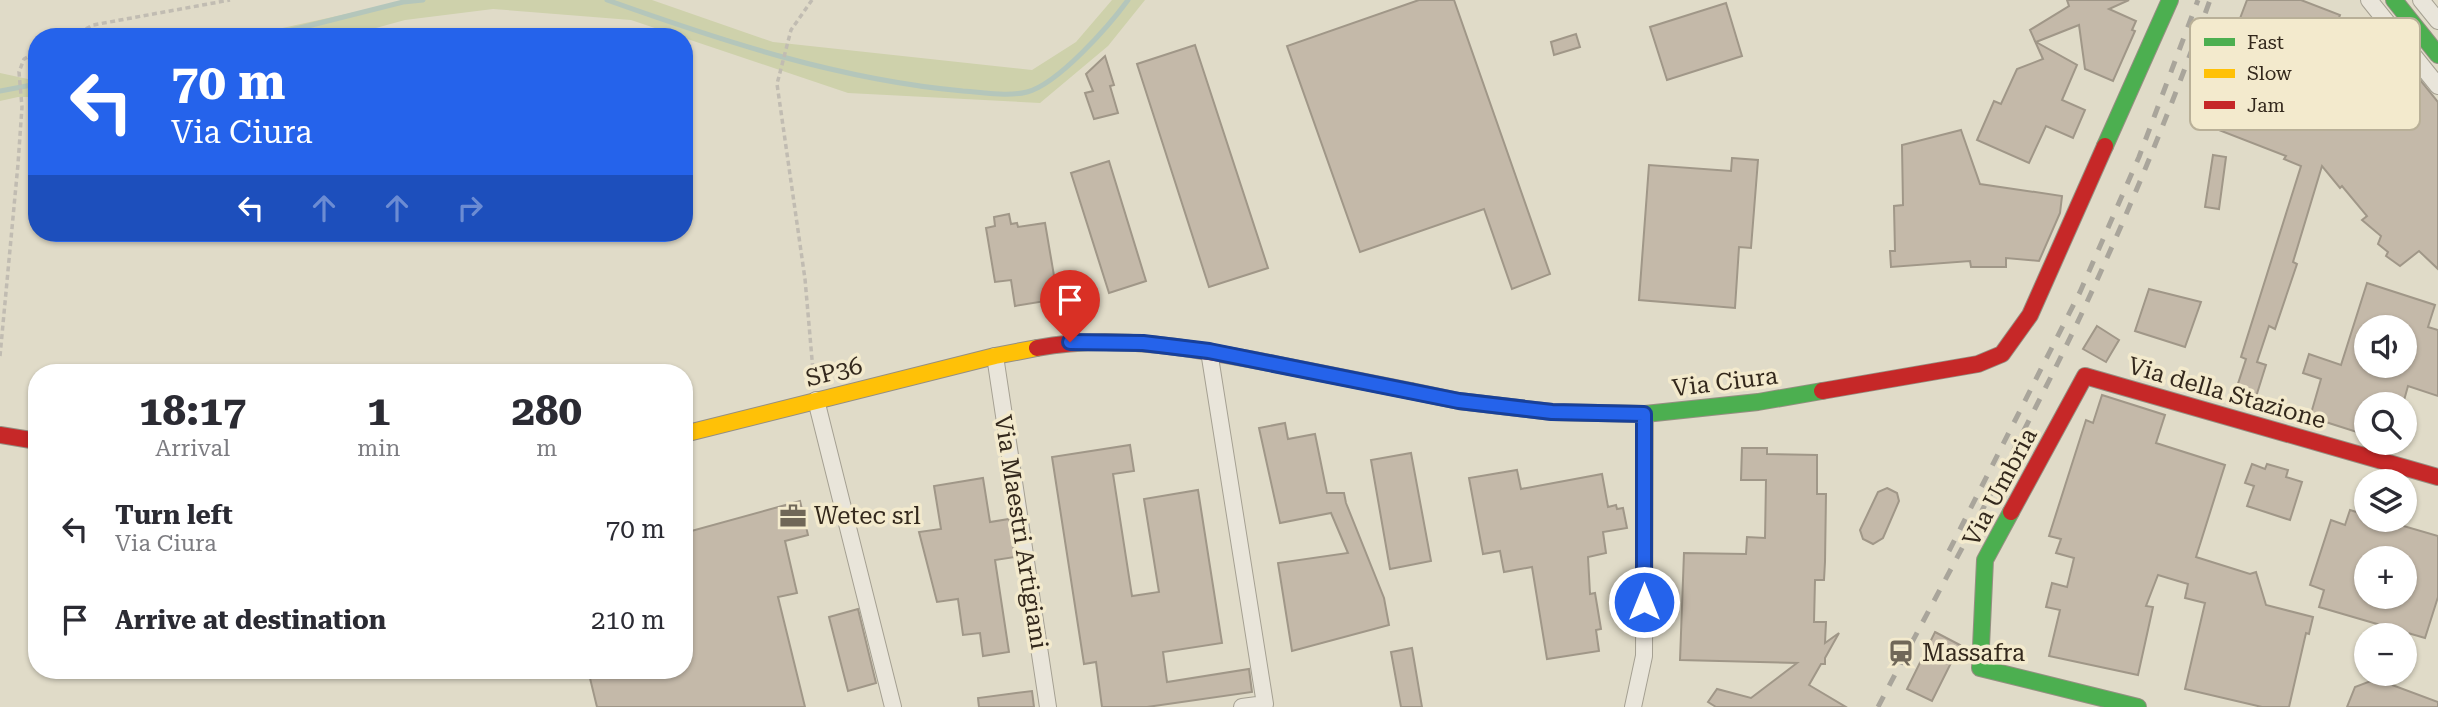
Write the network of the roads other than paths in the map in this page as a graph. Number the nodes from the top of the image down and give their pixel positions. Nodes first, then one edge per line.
1 (2170, 0) edge
2 (2369, 0) edge
3 (2393, 0) edge
4 (2421, 0) edge
5 (2383, 18) edge
6 (2408, 18) edge
7 (2438, 21) edge
8 (2420, 33) edge
9 (2438, 55) edge
10 (2420, 64) edge
11 (2438, 86) edge
12 (1209, 351) junction
13 (995, 356) junction
14 (2085, 376) joint
15 (816, 400) junction
16 (1644, 414) junction
17 (693, 432) edge
18 (0, 435) edge
19 (28, 440) edge
20 (2438, 477) edge
21 (893, 707) edge
22 (1048, 707) edge
23 (1241, 707) edge
24 (1633, 707) edge
25 (2138, 707) edge

1 - 16 main road, Via Ciura
2 - 5 street
3 - 6 main road
4 - 7 street
8 - 9 main road
10 - 11 street
12 - 13 main road, Via Ciura
12 - 16 main road, Via Ciura
12 - 23 street
13 - 15 main road, SP36 / SP36
13 - 22 street, Via Maestri Artigiani
14 - 20 main road, Via della Stazione
14 - 25 main road, Via Umbria
15 - 17 main road, SP36 / SP36
15 - 21 street
16 - 24 street
18 - 19 main road

